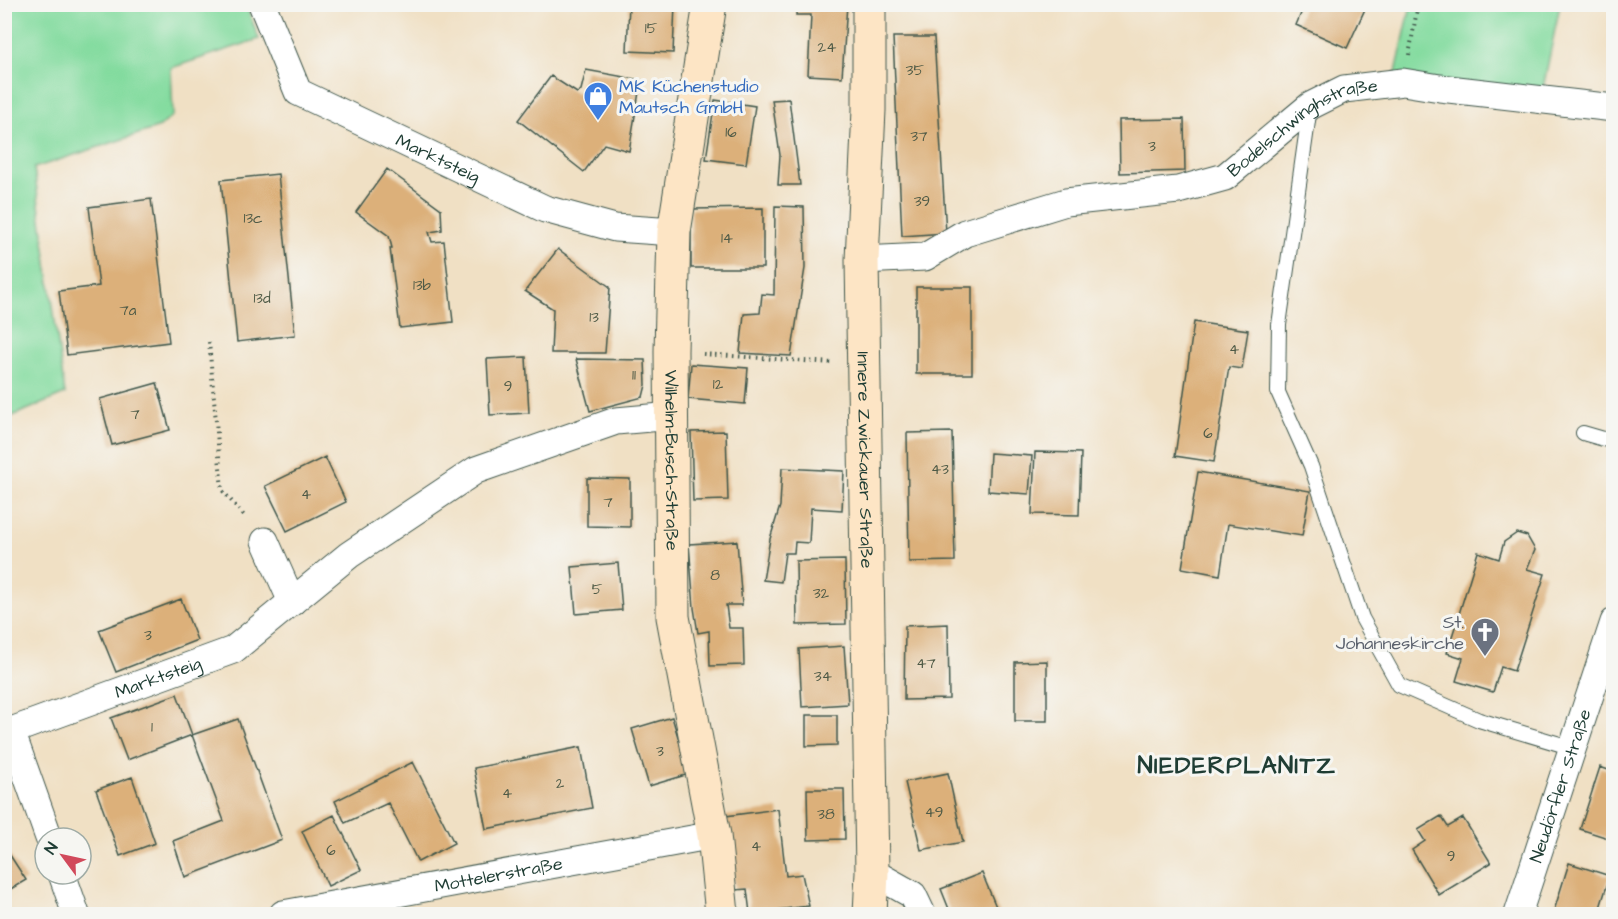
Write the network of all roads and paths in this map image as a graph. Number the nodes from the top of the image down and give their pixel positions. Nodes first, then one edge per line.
1 (262, 4) edge
2 (710, 4) edge
3 (868, 4) edge
4 (1418, 4) edge
5 (1403, 82) junction
6 (1310, 106) junction
7 (1614, 108) edge
8 (674, 232) junction
9 (862, 260) junction
10 (209, 342) dead end
11 (671, 351) junction
12 (864, 365) junction
13 (673, 416) junction
14 (1583, 433) dead end
15 (1614, 442) edge
16 (265, 542) joint
17 (292, 602) junction
18 (1614, 622) edge
19 (8, 732) edge
20 (1573, 748) junction
21 (44, 826) edge
22 (714, 835) junction
23 (872, 872) junction
24 (66, 886) edge
25 (76, 915) edge
26 (283, 915) edge
27 (722, 915) edge
28 (870, 915) edge
29 (922, 915) edge
30 (1518, 915) edge

1 - 8 street, Marktsteig
2 - 8 main road, Wilhelm-Busch-Straße
3 - 9 main road, Innere Zwickauer Straße
4 - 5 path
5 - 6 street, Bodelschwinghstraße
5 - 7 street, Bodelschwinghstraße
6 - 9 street, Bodelschwinghstraße
6 - 20 lane
8 - 11 main road, Wilhelm-Busch-Straße
9 - 12 main road, Innere Zwickauer Straße
10 - 16 path
11 - 12 path
11 - 13 main road, Wilhelm-Busch-Straße
12 - 23 main road, Innere Zwickauer Straße
13 - 17 street, Marktsteig
13 - 22 main road, Wilhelm-Busch-Straße
14 - 15 lane
16 - 17 street
17 - 19 street, Marktsteig
18 - 20 street, Neudörfler Straße
19 - 21 street, Marktsteig
20 - 30 street, Neudörfler Straße
22 - 26 street, Mottelerstraße
22 - 27 main road, Wilhelm-Busch-Straße
23 - 28 main road, Innere Zwickauer Straße
23 - 29 street
24 - 25 street

